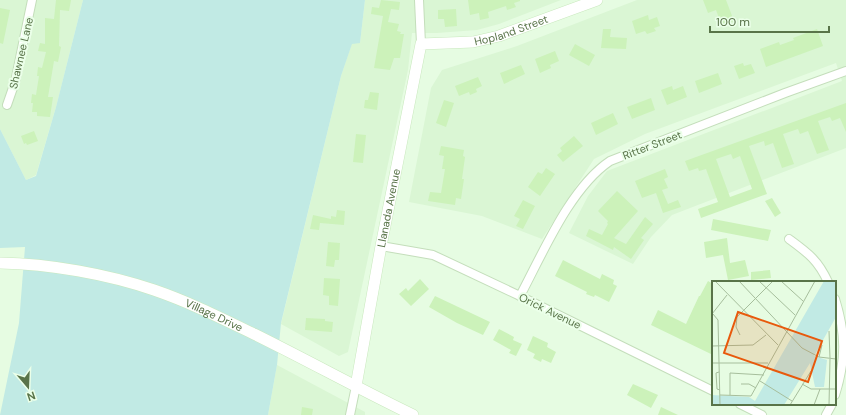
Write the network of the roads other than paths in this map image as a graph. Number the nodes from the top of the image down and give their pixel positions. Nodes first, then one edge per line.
1 (32, 0) edge
2 (419, 0) edge
3 (597, 0) edge
4 (421, 44) junction
5 (846, 71) edge
6 (7, 105) dead end
7 (789, 239) dead end
8 (381, 246) junction
9 (0, 263) edge
10 (828, 281) edge
11 (520, 296) junction
12 (836, 301) edge
13 (356, 386) junction
14 (712, 391) edge
15 (836, 392) edge
16 (742, 405) edge
17 (831, 405) edge
18 (350, 415) edge
19 (412, 415) edge
20 (762, 415) edge
21 (826, 415) edge

1 - 6 street, Shawnee Lane
2 - 4 street, Llanada Avenue
3 - 4 street, Hopland Street
4 - 8 street, Llanada Avenue
5 - 11 street, Ritter Street
7 - 10 street
8 - 11 street, Orick Avenue
8 - 13 street, Llanada Avenue
9 - 13 street, Village Drive
11 - 14 street, Orick Avenue
12 - 15 street
13 - 18 street, Llanada Avenue
13 - 19 street, Village Drive
16 - 20 street
17 - 21 street

